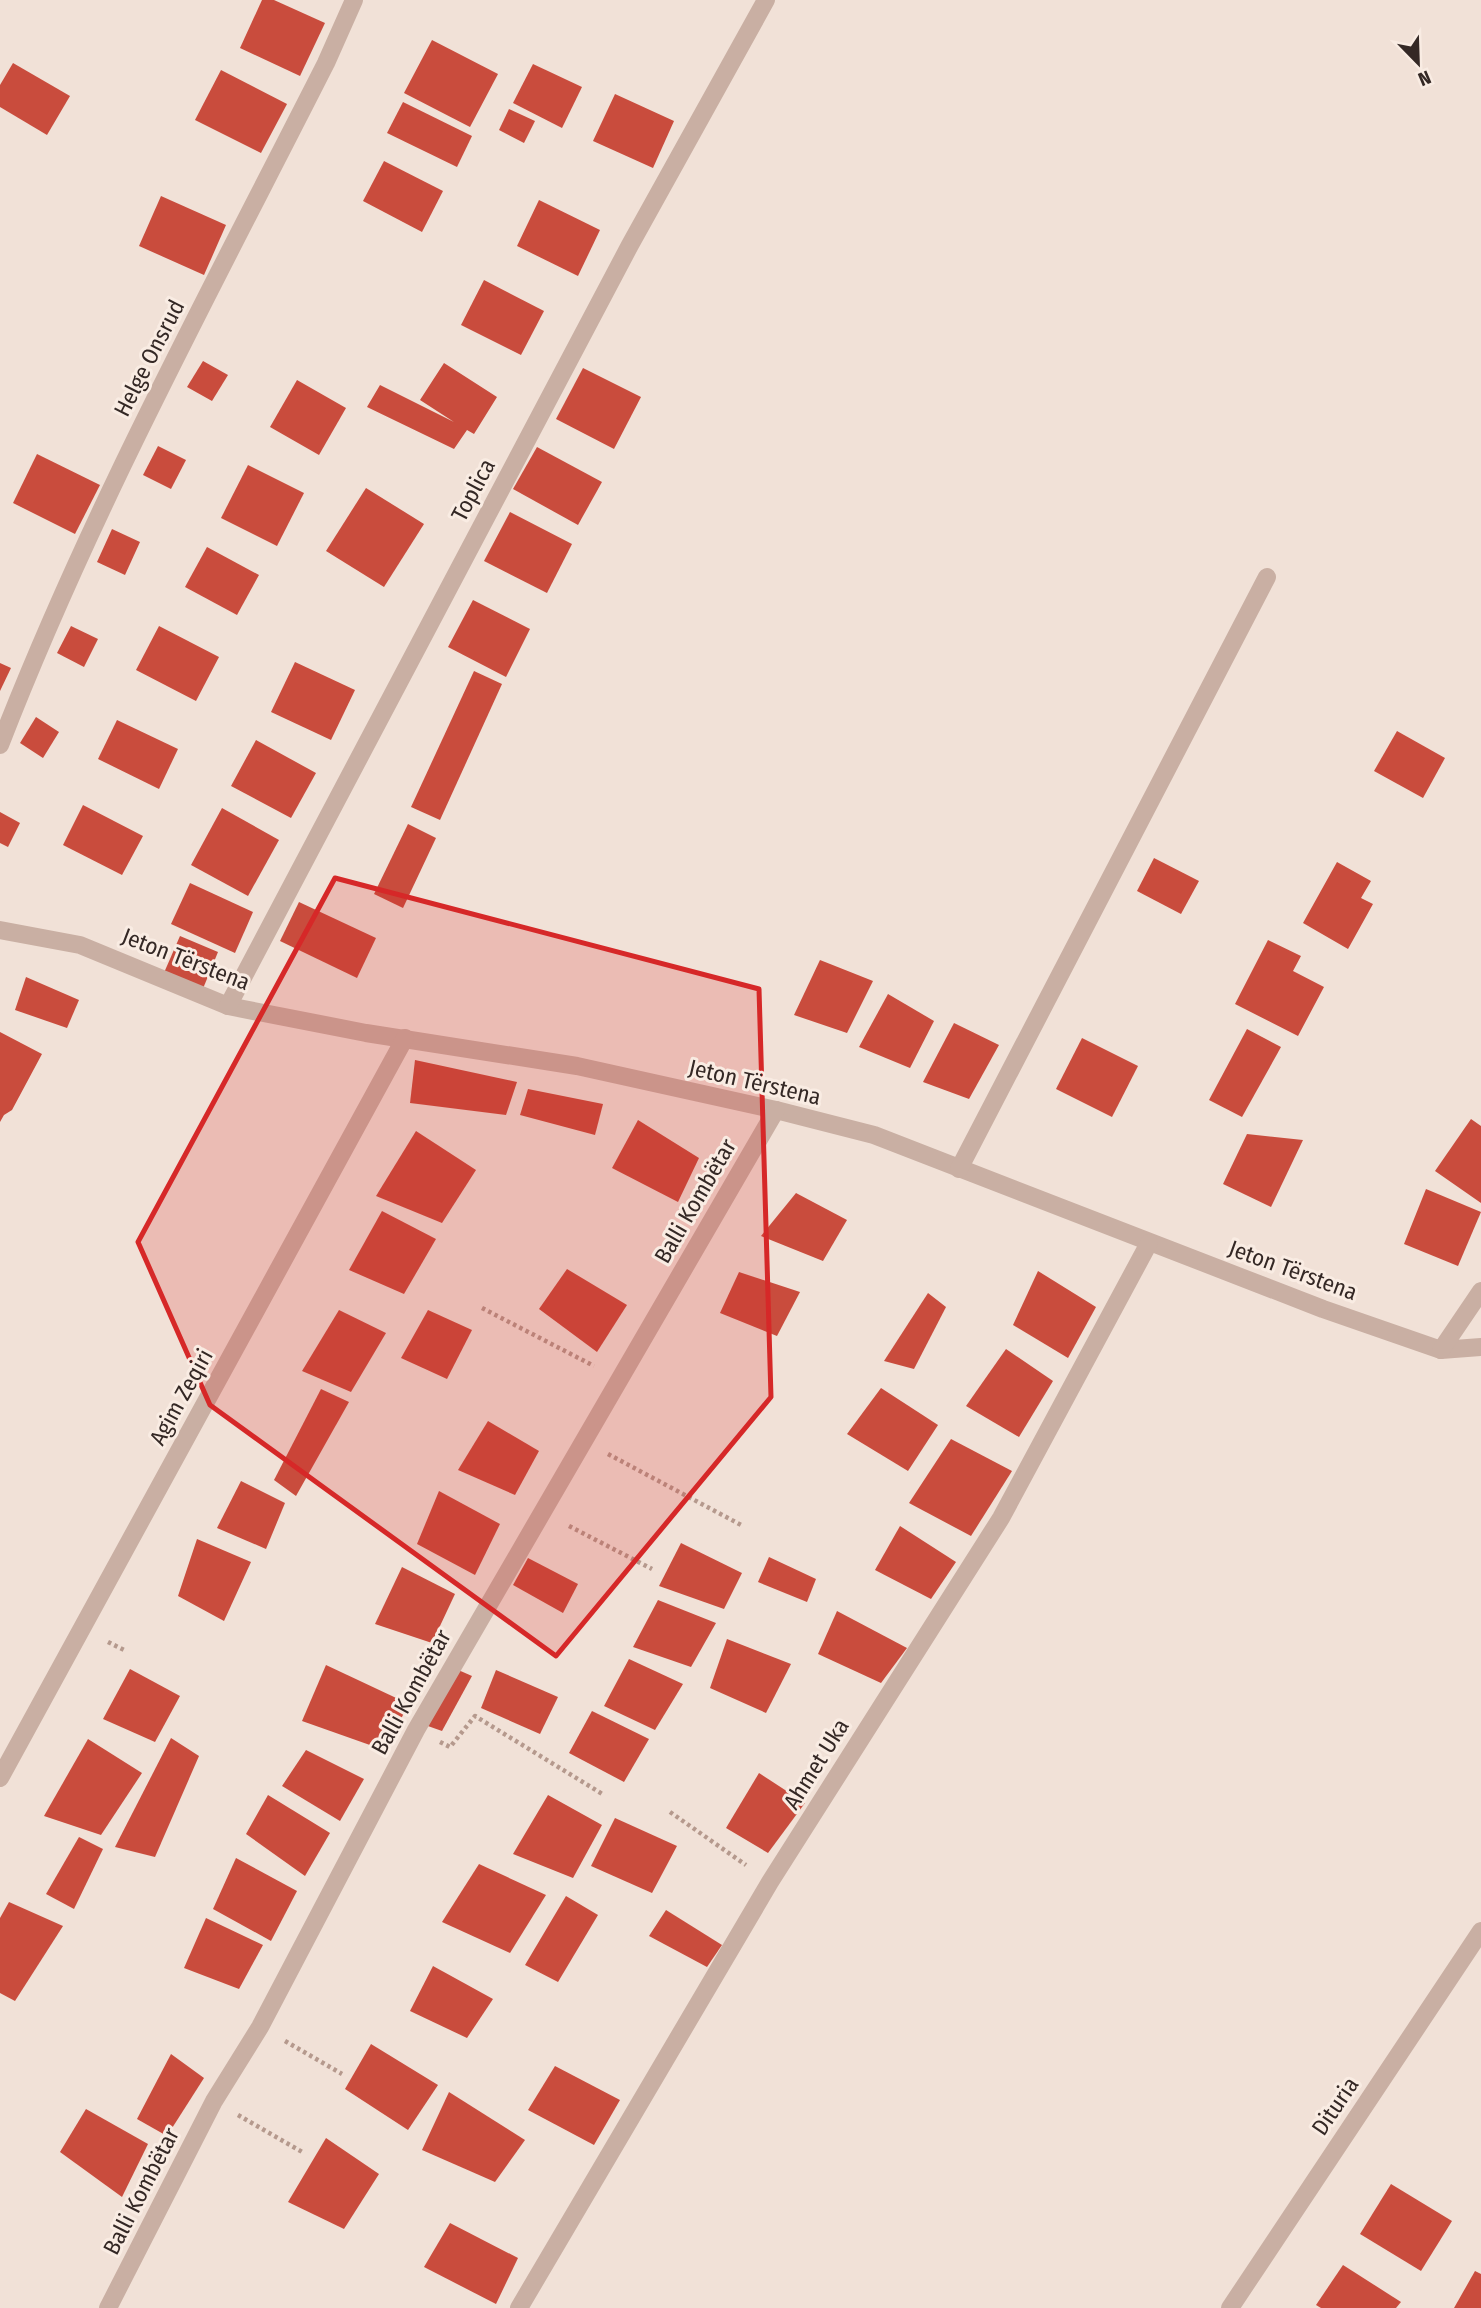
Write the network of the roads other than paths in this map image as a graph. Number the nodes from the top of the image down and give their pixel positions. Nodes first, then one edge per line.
1 (354, 0) edge
2 (766, 0) edge
3 (1267, 577) dead end
4 (0, 745) edge
5 (0, 930) edge
6 (228, 1006) junction
7 (405, 1038) junction
8 (776, 1110) junction
9 (959, 1169) junction
10 (1149, 1243) junction
11 (1481, 1291) edge
12 (1481, 1347) edge
13 (1441, 1350) junction
14 (0, 1778) edge
15 (1481, 1931) edge
16 (108, 2308) edge
17 (519, 2308) edge
18 (1230, 2308) edge

1 - 4 street, Helge Onsrud
2 - 6 street, Toplica
3 - 9 street
5 - 6 street, Jeton Tërstena
6 - 7 street, Jeton Tërstena
7 - 8 street, Jeton Tërstena
7 - 14 street, Agim Zeqiri
8 - 9 street, Jeton Tërstena
8 - 16 street, Balli Kombëtar
9 - 10 street, Jeton Tërstena
10 - 13 street, Jeton Tërstena
10 - 17 street, Ahmet Uka
11 - 13 street
12 - 13 street, Jeton Tërstena
15 - 18 street, Dituria

